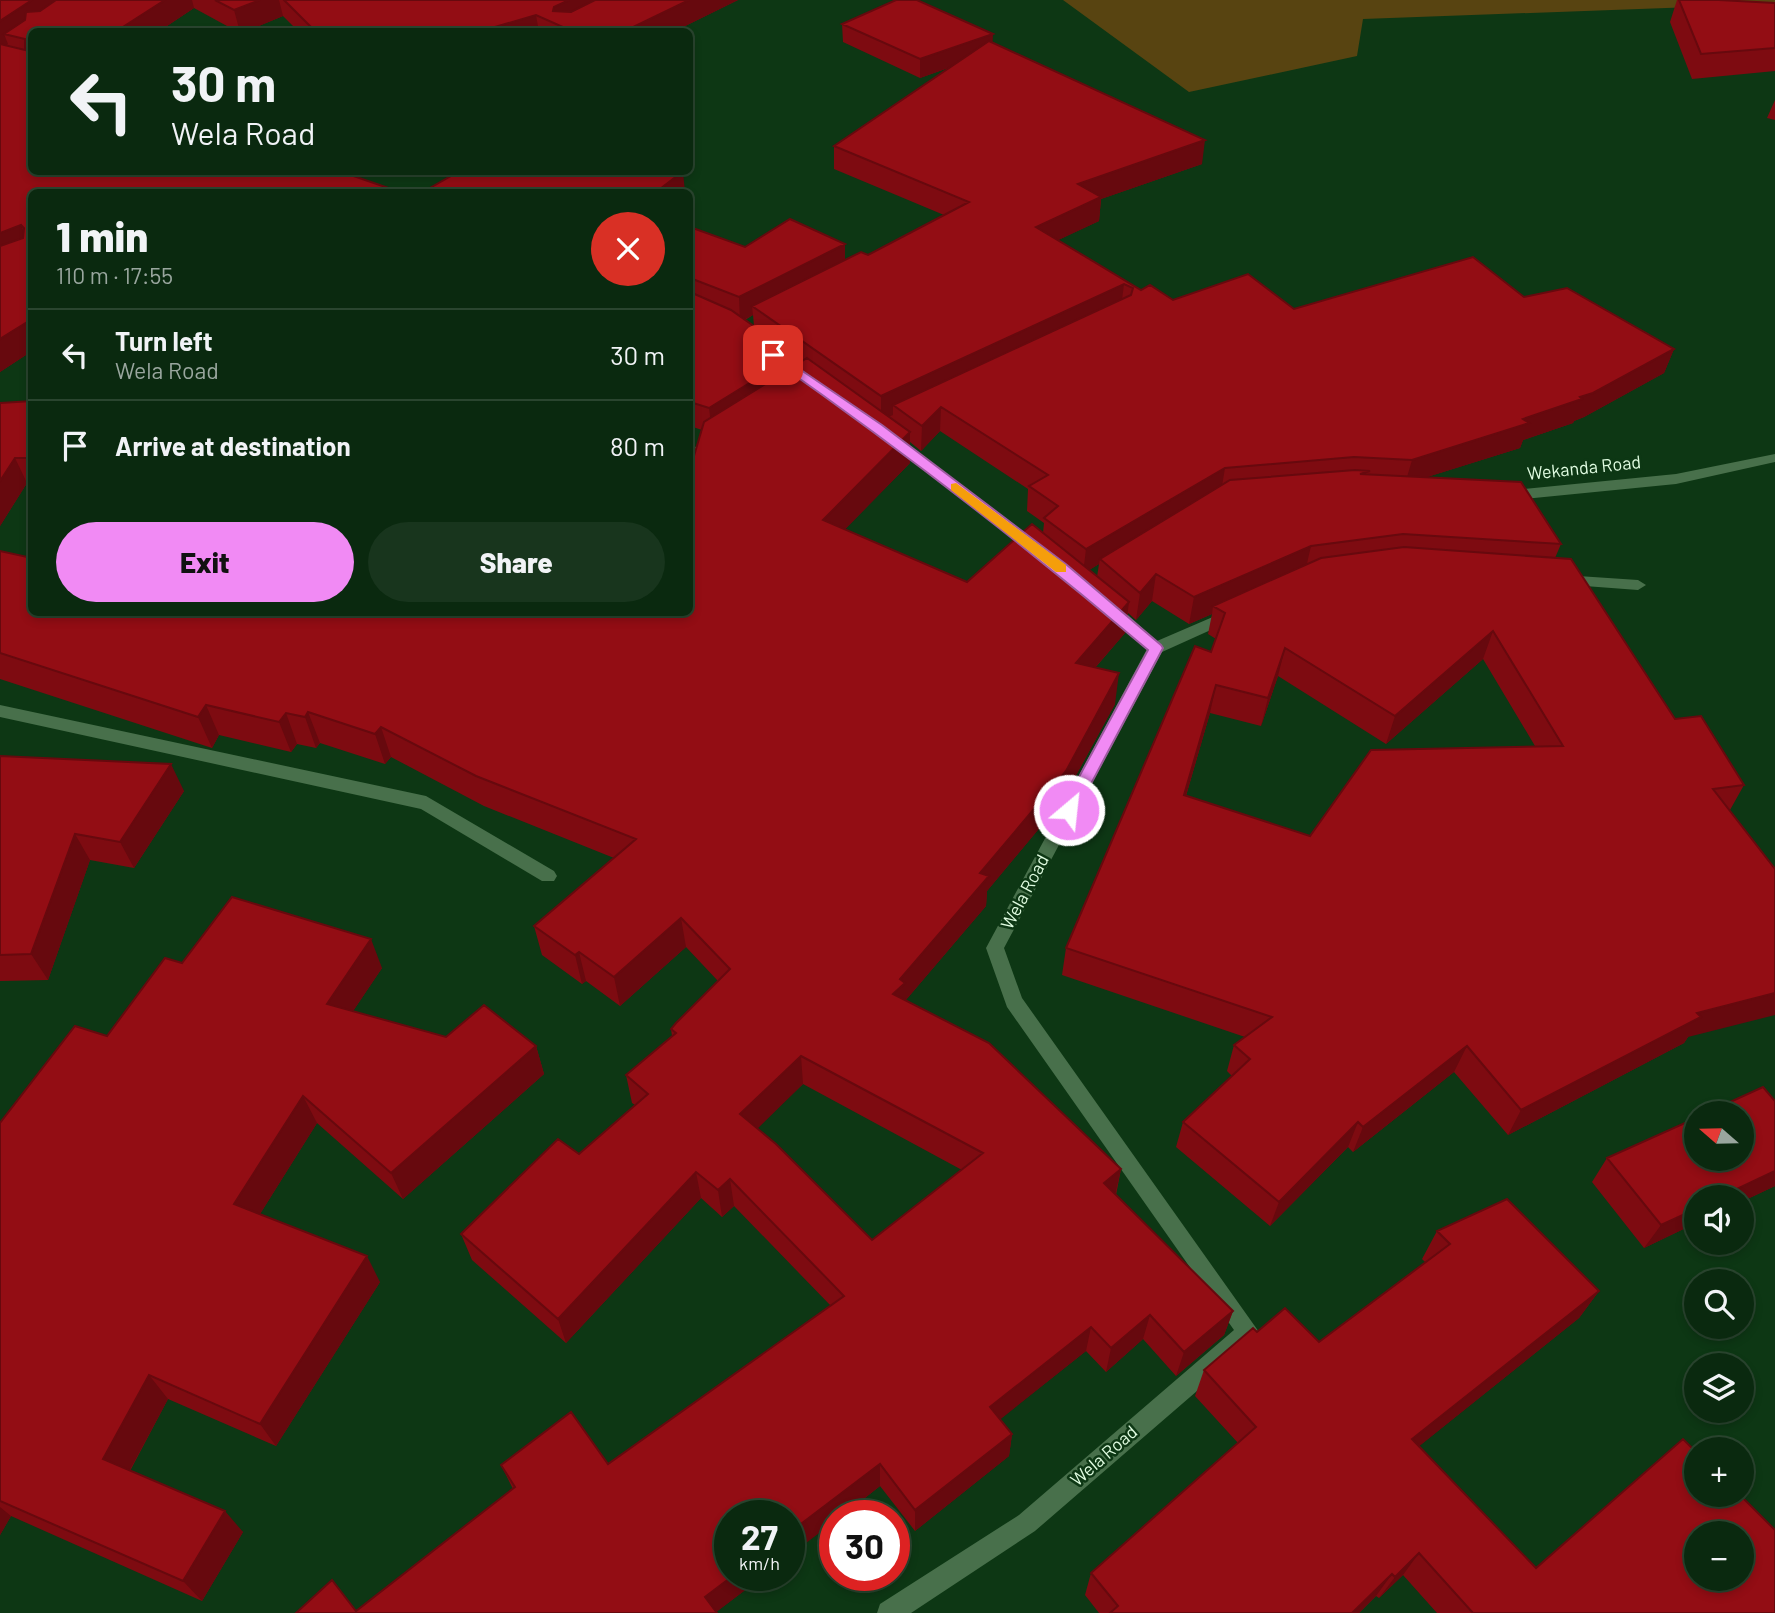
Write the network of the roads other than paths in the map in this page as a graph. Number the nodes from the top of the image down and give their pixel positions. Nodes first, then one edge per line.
1 (878, 428) edge
2 (722, 435) edge
3 (693, 454) edge
4 (1775, 458) edge
5 (1483, 496) edge
6 (1050, 559) edge
7 (1543, 579) edge
8 (1637, 585) dead end
9 (1093, 593) edge
10 (1244, 608) edge
11 (1156, 648) junction
12 (0, 711) edge
13 (548, 876) dead end
14 (889, 1613) edge

1 - 6 street
2 - 3 street
4 - 5 street, Wekanda Road
7 - 8 street
9 - 11 street
10 - 11 street
11 - 14 street, Wela Road
12 - 13 street

